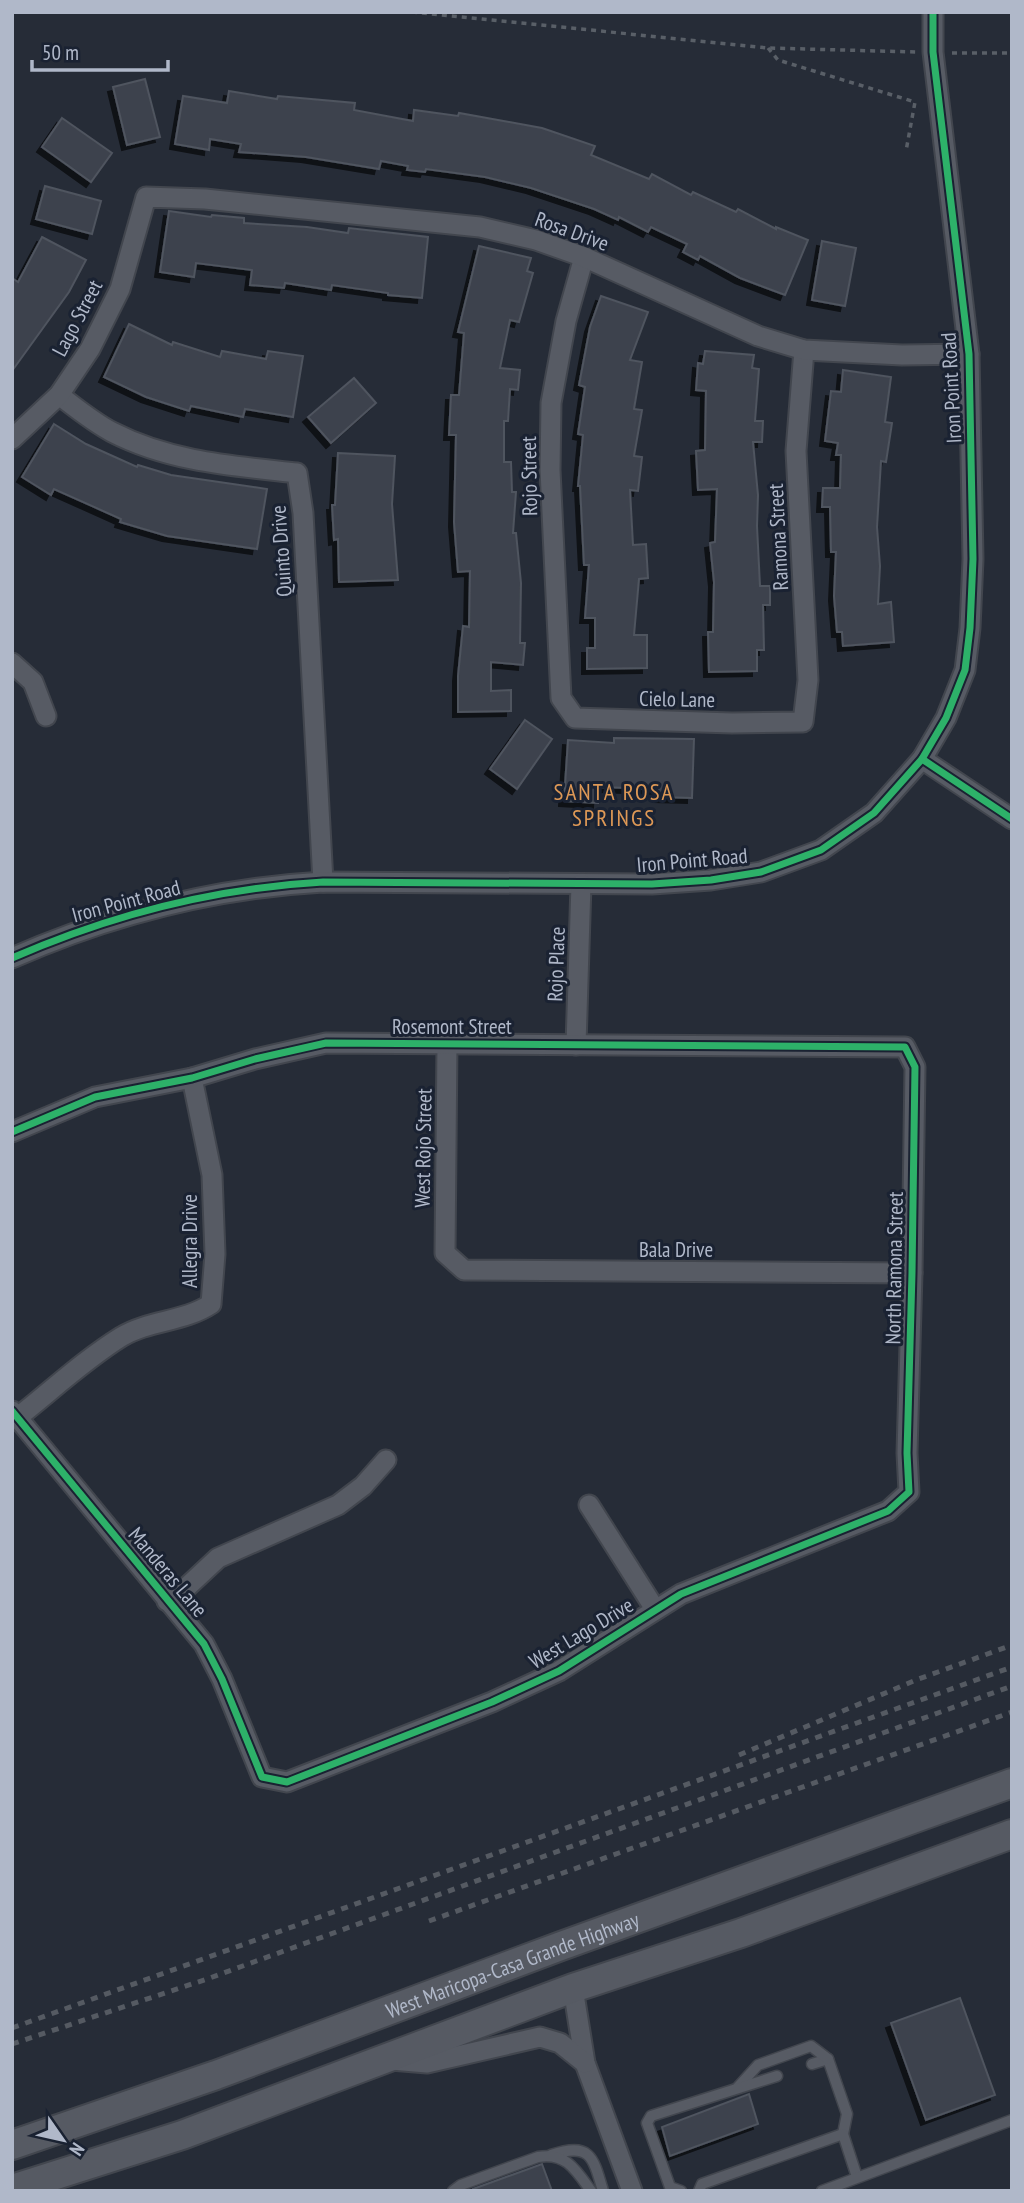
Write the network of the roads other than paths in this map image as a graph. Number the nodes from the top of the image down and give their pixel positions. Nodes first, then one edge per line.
1 (933, 12) edge
2 (146, 197) joint
3 (584, 257) junction
4 (804, 350) junction
5 (969, 354) junction
6 (59, 395) junction
7 (12, 439) edge
8 (12, 663) edge
9 (561, 698) joint
10 (46, 716) dead end
11 (803, 722) joint
12 (922, 759) junction
13 (1012, 818) edge
14 (323, 882) junction
15 (581, 884) junction
16 (12, 958) edge
17 (447, 1043) junction
18 (576, 1045) junction
19 (905, 1047) joint
20 (192, 1078) junction
21 (12, 1132) edge
22 (445, 1254) joint
23 (912, 1273) junction
24 (15, 1414) edge
25 (386, 1460) dead end
26 (909, 1492) joint
27 (589, 1506) dead end
28 (167, 1601) junction
29 (655, 1609) junction
30 (262, 1777) joint
31 (1012, 1783) edge
32 (1012, 1834) edge
33 (573, 1988) junction
34 (828, 2059) junction
35 (383, 2060) junction
36 (585, 2063) junction
37 (812, 2064) dead end
38 (777, 2076) dead end
39 (738, 2088) junction
40 (1012, 2120) edge
41 (843, 2134) junction
42 (12, 2145) edge
43 (551, 2155) junction
44 (858, 2177) junction
45 (12, 2189) edge
46 (453, 2191) edge
47 (591, 2191) edge
48 (603, 2191) edge
49 (632, 2191) edge
50 (681, 2191) edge
51 (699, 2191) edge
52 (822, 2191) edge

1 - 5 street, Iron Point Road
2 - 3 street, Rosa Drive
2 - 6 street, Lago Street
3 - 4 street, Rosa Drive
3 - 9 street, Rojo Street
4 - 5 street, Rosa Drive
4 - 11 street, Ramona Street
5 - 12 street, Iron Point Road
6 - 7 street, Lago Street
6 - 14 street, Quinto Drive
8 - 10 street
9 - 11 street, Cielo Lane
12 - 13 street
12 - 15 street, Iron Point Road
14 - 15 street, Iron Point Road
14 - 16 street, Iron Point Road
15 - 18 street, Rojo Place
17 - 18 street, Rosemont Street
17 - 20 street, Rosemont Street
17 - 22 street, West Rojo Street
18 - 19 street, Rosemont Street
19 - 23 street, North Ramona Street
20 - 21 street, Rosemont Street
20 - 24 street, Allegra Drive
22 - 23 street, Bala Drive
23 - 26 street, North Ramona Street
24 - 28 street, Manderas Lane
25 - 28 street
26 - 29 street, West Lago Drive
27 - 29 street
28 - 30 street, Manderas Lane
29 - 30 street, West Lago Drive
31 - 42 main road, West Maricopa-Casa Grande Highway
32 - 33 main road, West Maricopa-Casa Grande Highway
33 - 35 main road, West Maricopa-Casa Grande Highway
33 - 36 street
34 - 37 lane
34 - 39 lane
34 - 41 lane
35 - 36 street
35 - 45 main road, West Maricopa-Casa Grande Highway
36 - 49 street
38 - 39 lane
39 - 50 lane
40 - 44 lane
41 - 44 lane
41 - 51 lane
43 - 46 lane
43 - 47 lane
43 - 48 lane
44 - 52 lane

